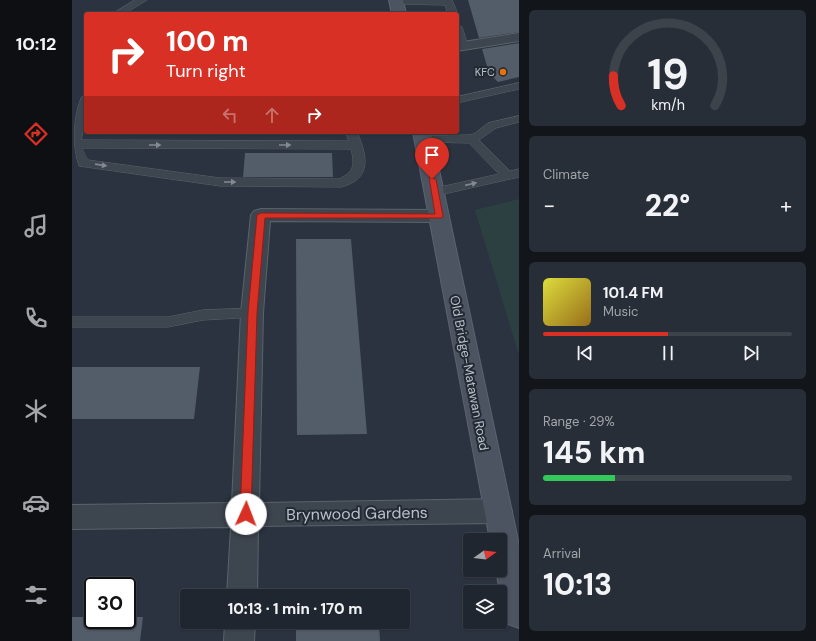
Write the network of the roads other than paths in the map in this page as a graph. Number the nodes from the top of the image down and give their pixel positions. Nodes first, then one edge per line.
1 (142, 0) edge
2 (397, 5) edge
3 (121, 12) edge
4 (452, 12) edge
5 (519, 37) edge
6 (460, 47) edge
7 (519, 86) edge
8 (459, 100) edge
9 (83, 116) edge
10 (519, 119) edge
11 (352, 134) edge
12 (423, 135) edge
13 (471, 138) junction
14 (74, 144) junction
15 (357, 145) junction
16 (513, 174) edge
17 (434, 192) junction
18 (439, 216) junction
19 (252, 313) junction
20 (72, 322) edge
21 (498, 511) junction
22 (246, 514) junction
23 (72, 517) edge
24 (242, 589) edge
25 (519, 614) edge
26 (240, 629) edge
27 (239, 641) edge

1 - 3 lane
2 - 4 lane
5 - 6 street
7 - 8 lane
9 - 14 lane
10 - 13 lane
11 - 15 lane
12 - 13 lane
12 - 17 main road, Old Bridge-Matawan Road
13 - 16 lane
14 -> 15 lane
14 -> 15 lane
17 -> 16 lane
17 - 18 main road, Old Bridge-Matawan Road
18 - 19 street
18 - 21 main road, Old Bridge-Matawan Road
19 - 20 lane
19 - 22 street
21 - 22 street, Brynwood Gardens
21 - 25 main road, Old Bridge-Matawan Road
22 - 23 street, Brynwood Gardens
22 - 24 street
26 - 27 street

